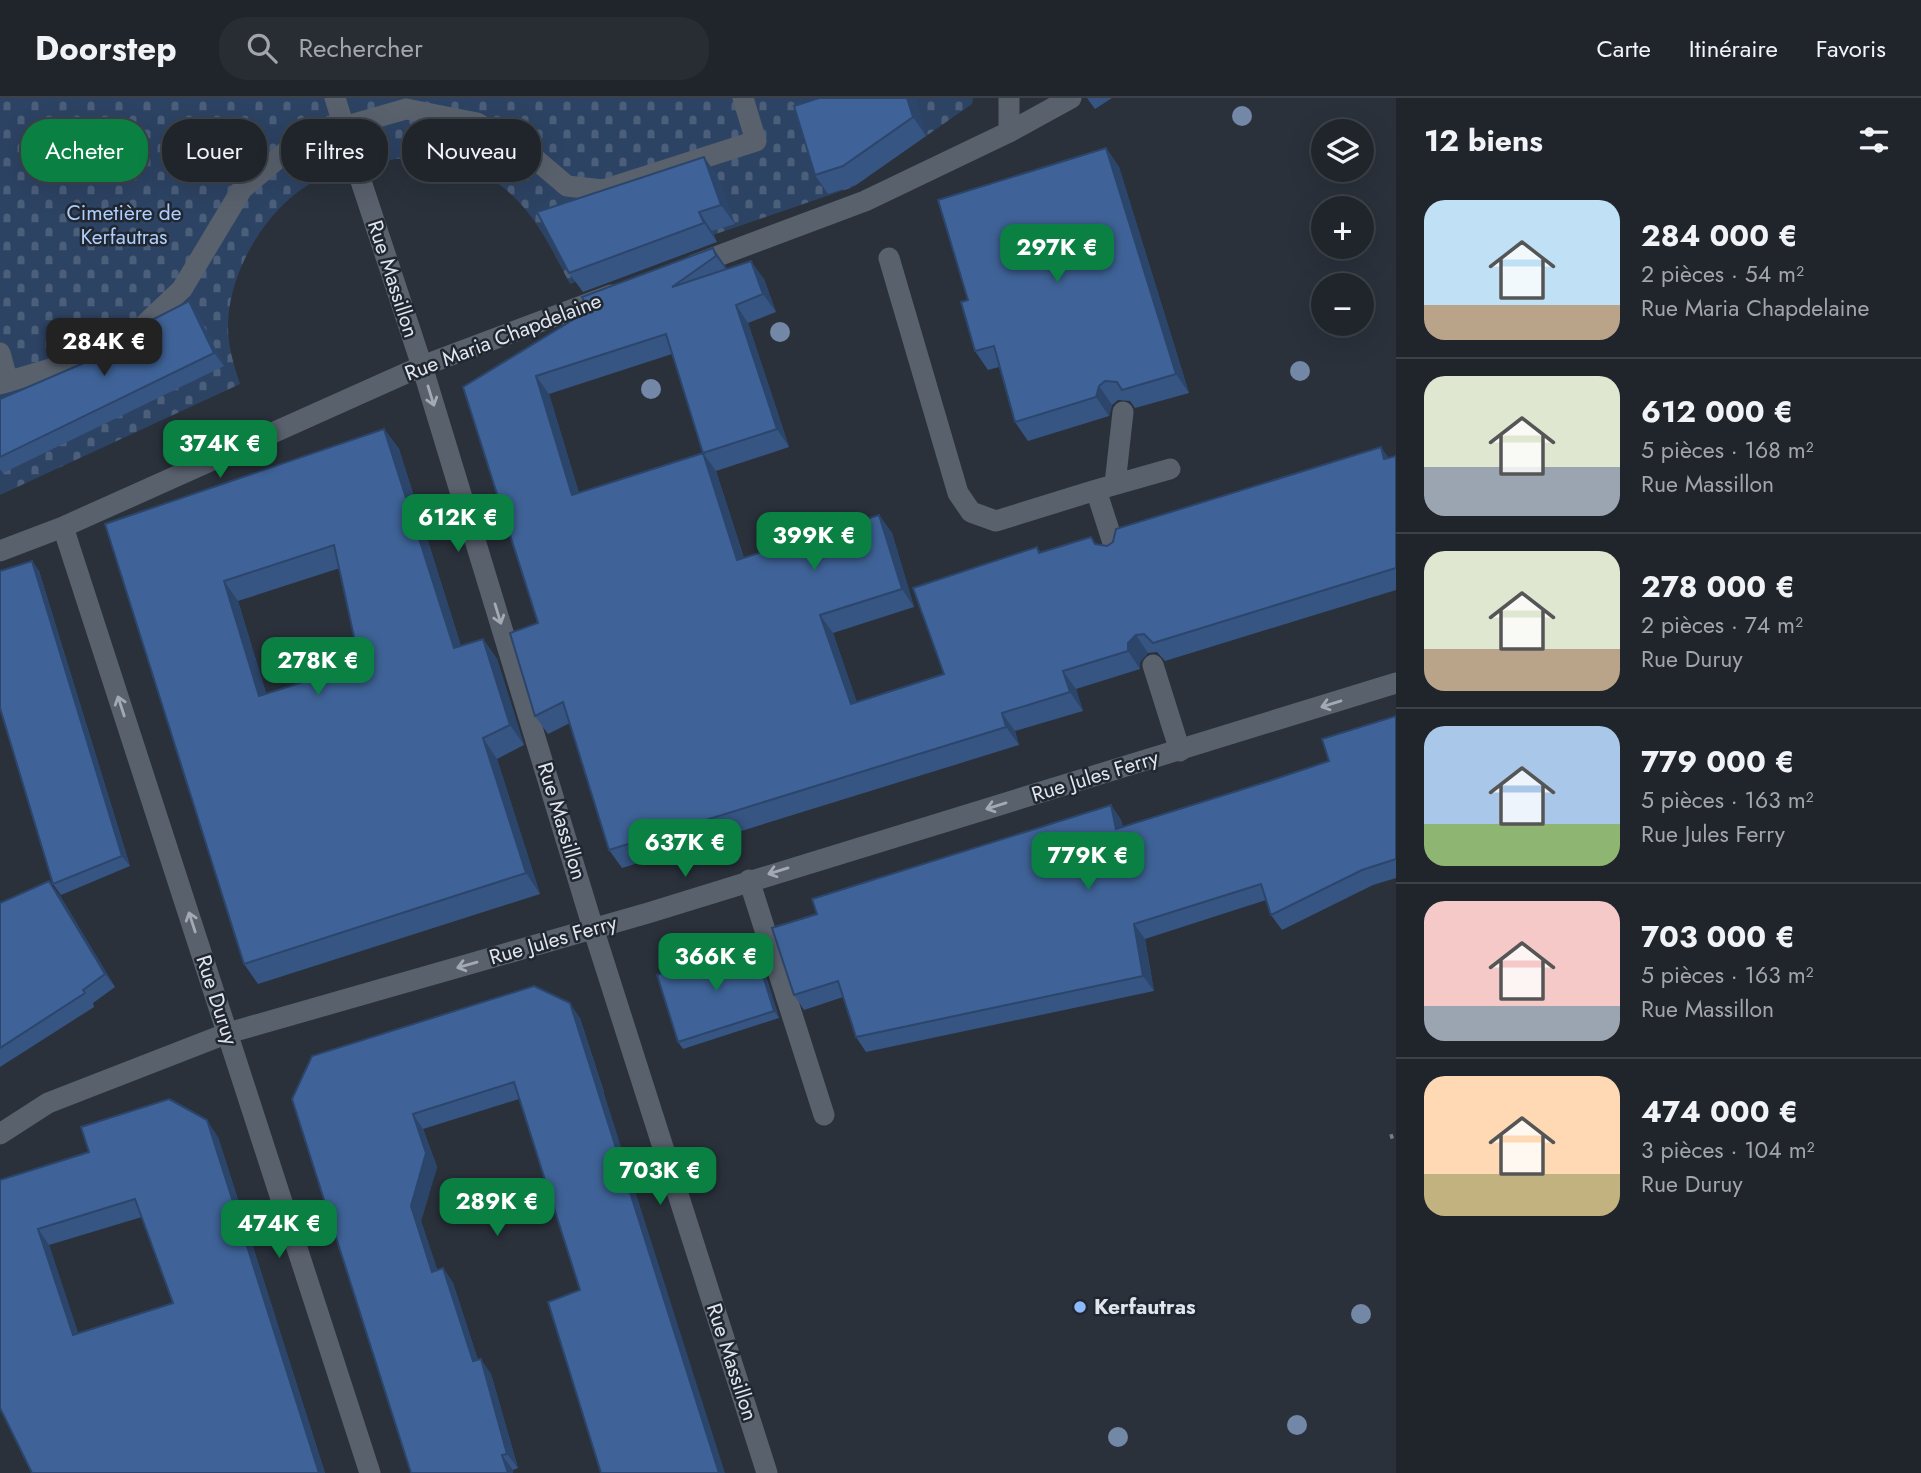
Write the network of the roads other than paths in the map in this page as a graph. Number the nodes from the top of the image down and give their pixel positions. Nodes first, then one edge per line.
1 (335, 98) edge
2 (743, 98) edge
3 (1009, 98) edge
4 (1071, 98) edge
5 (341, 119) edge
6 (367, 119) edge
7 (1009, 132) junction
8 (281, 156) edge
9 (361, 182) edge
10 (889, 258) dead end
11 (670, 274) edge
12 (630, 288) edge
13 (0, 353) edge
14 (422, 366) junction
15 (4, 383) edge
16 (1123, 412) edge
17 (1170, 469) dead end
18 (1106, 487) junction
19 (63, 527) junction
20 (0, 551) edge
21 (1115, 552) edge
22 (1153, 665) edge
23 (1396, 683) edge
24 (1180, 751) junction
25 (749, 880) junction
26 (593, 928) junction
27 (228, 1033) junction
28 (824, 1115) dead end
29 (0, 1134) edge
30 (370, 1473) edge
31 (767, 1473) edge

1 - 5 street, Rue Massillon
2 - 6 street
3 - 7 street
4 - 7 street
7 - 11 street
8 - 15 street
9 - 14 street, Rue Massillon
10 - 18 street
12 - 14 street, Rue Maria Chapdelaine
13 - 15 street
14 - 19 street, Rue Maria Chapdelaine
14 -> 26 street, Rue Massillon
16 - 18 street
17 - 18 street
18 - 21 street
19 - 20 street, Rue Maria Chapdelaine
27 -> 19 street, Rue Duruy
22 - 24 street
23 -> 24 street, Rue Jules Ferry
24 -> 25 street, Rue Jules Ferry
25 - 26 street, Rue Jules Ferry
25 - 28 street
26 -> 27 street, Rue Jules Ferry
26 - 31 street, Rue Massillon
27 - 29 street, Rue Jules Ferry
27 - 30 street, Rue Duruy

